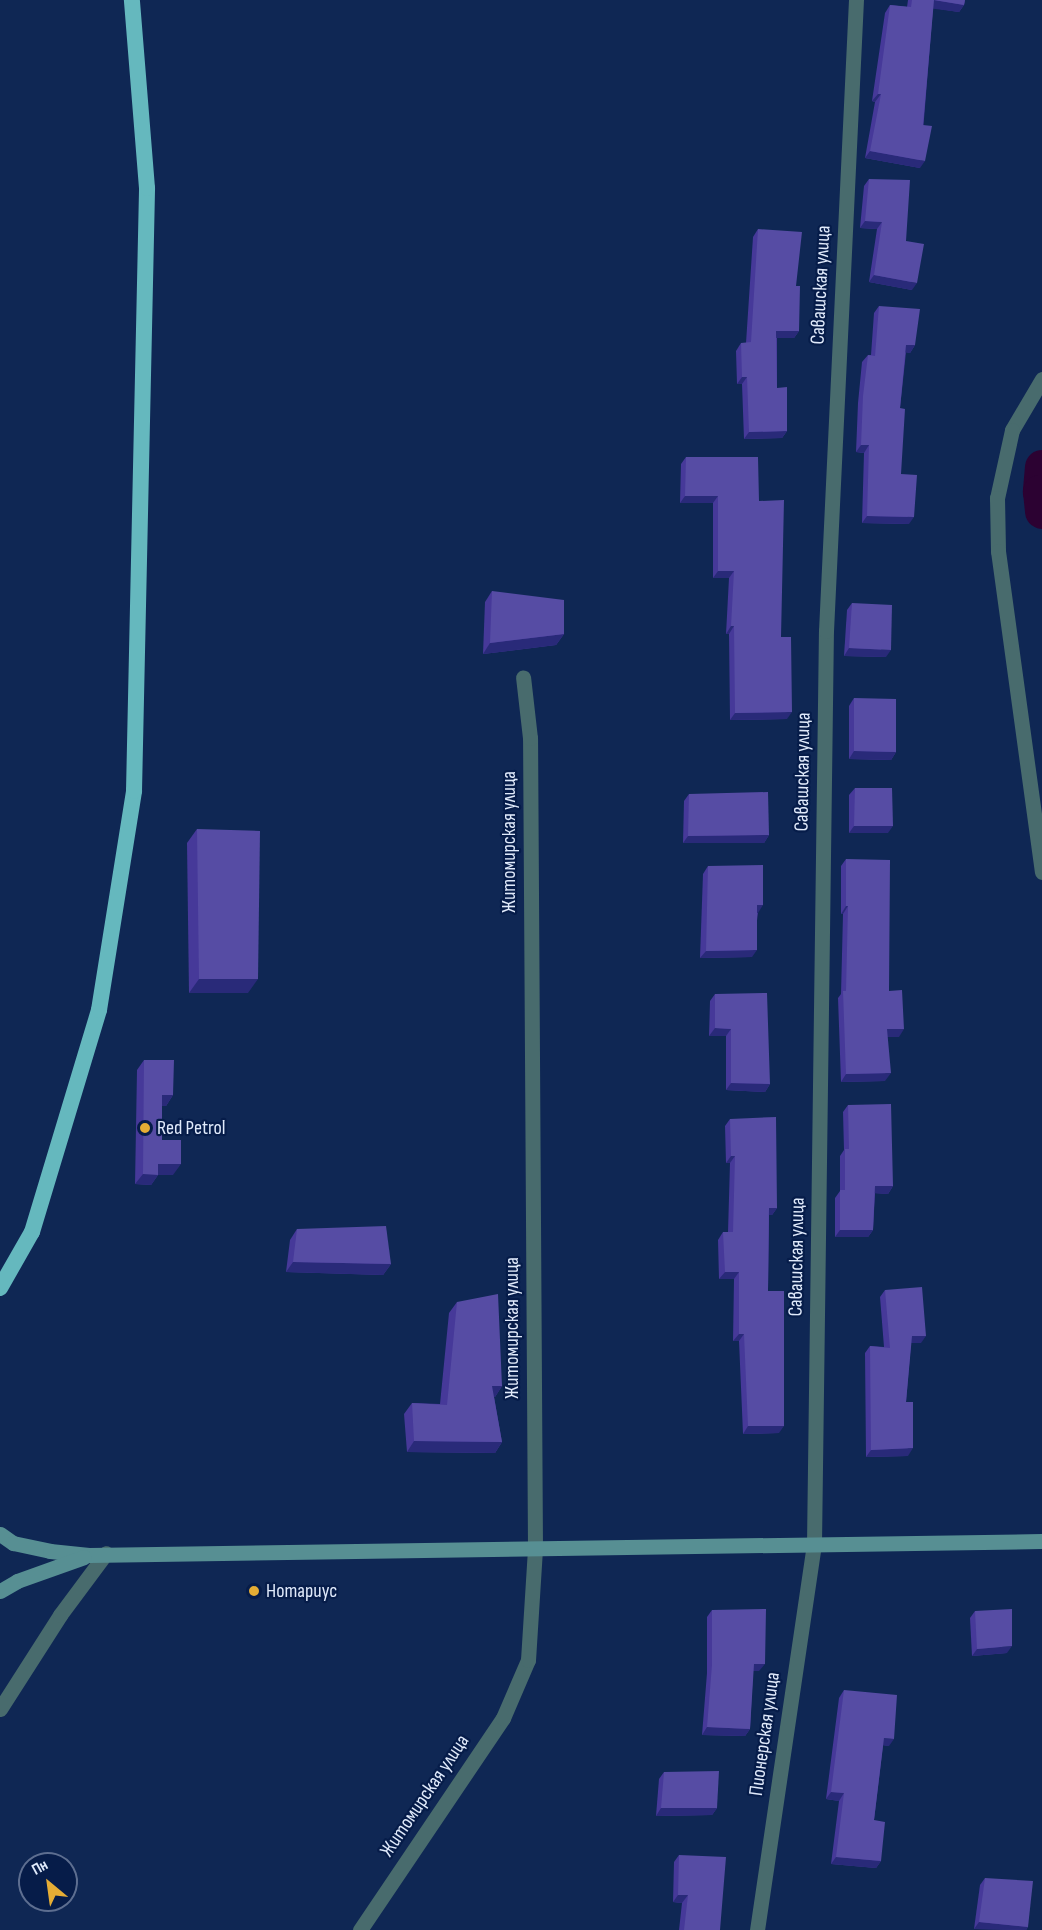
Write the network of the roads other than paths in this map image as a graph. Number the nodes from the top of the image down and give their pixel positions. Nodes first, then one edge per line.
1 (132, 0) edge
2 (856, 0) edge
3 (1042, 379) edge
4 (523, 677) dead end
5 (1042, 872) edge
6 (0, 1288) edge
7 (0, 1534) edge
8 (1042, 1541) edge
9 (814, 1544) junction
10 (535, 1548) junction
11 (106, 1553) junction
12 (90, 1555) junction
13 (0, 1591) edge
14 (0, 1709) edge
15 (360, 1930) edge
16 (757, 1930) edge

1 - 6 highway
2 - 9 street, Савашская улица
3 - 5 street
4 - 10 street, Житомирская улица
7 - 12 main road
8 - 9 main road
9 - 10 main road
9 - 16 street, Пионерская улица
10 - 11 main road
10 - 15 street, Житомирская улица
11 - 12 main road
11 - 14 street
12 - 13 main road

